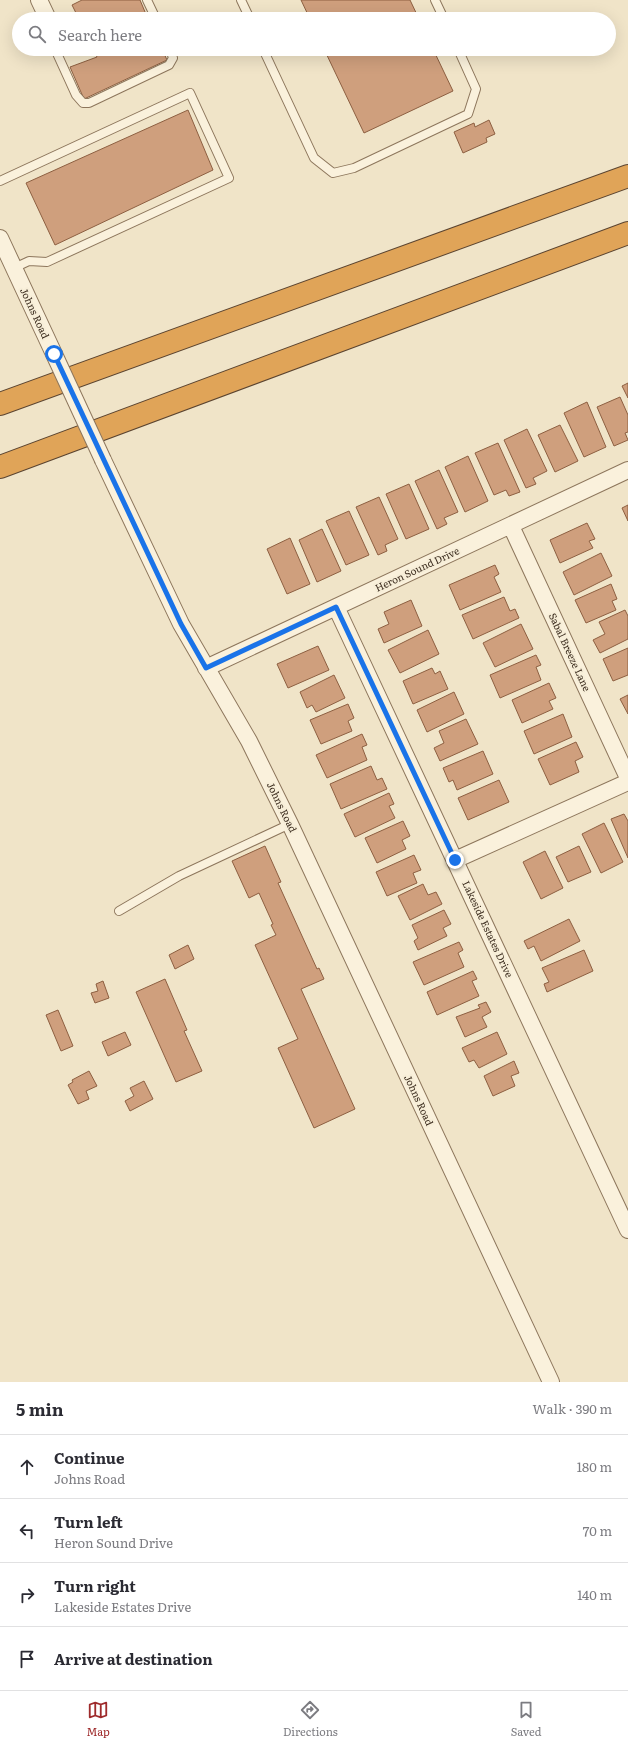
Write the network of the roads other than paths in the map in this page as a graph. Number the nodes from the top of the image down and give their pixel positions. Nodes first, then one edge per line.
1 (147, 0) edge
2 (241, 0) edge
3 (435, 0) edge
4 (42, 1) edge
5 (46, 12) edge
6 (153, 12) edge
7 (247, 12) edge
8 (441, 12) edge
9 (59, 56) edge
10 (172, 56) edge
11 (266, 56) edge
12 (461, 56) edge
13 (628, 176) edge
14 (0, 181) edge
15 (628, 233) edge
16 (0, 238) edge
17 (14, 268) junction
18 (0, 404) edge
19 (0, 467) edge
20 (628, 470) edge
21 (511, 526) junction
22 (336, 607) junction
23 (206, 668) junction
24 (628, 778) edge
25 (628, 782) edge
26 (290, 824) junction
27 (455, 860) junction
28 (119, 911) dead end
29 (628, 1230) edge
30 (551, 1382) edge

1 - 6 lane
2 - 7 lane
3 - 8 lane
4 - 5 street
9 - 10 lane
11 - 12 lane
13 - 18 highway
14 - 17 lane
15 - 19 highway
16 - 17 street, Johns Road
17 - 23 street, Johns Road, bridge
20 - 21 street, Heron Sound Drive
21 - 22 street, Heron Sound Drive
21 - 24 street, Sabal Breeze Lane
22 - 23 street, Heron Sound Drive
22 - 27 street, Lakeside Estates Drive
23 - 26 street, Johns Road
25 - 27 street
26 - 28 lane
26 - 30 street, Johns Road
27 - 29 street, Lakeside Estates Drive

